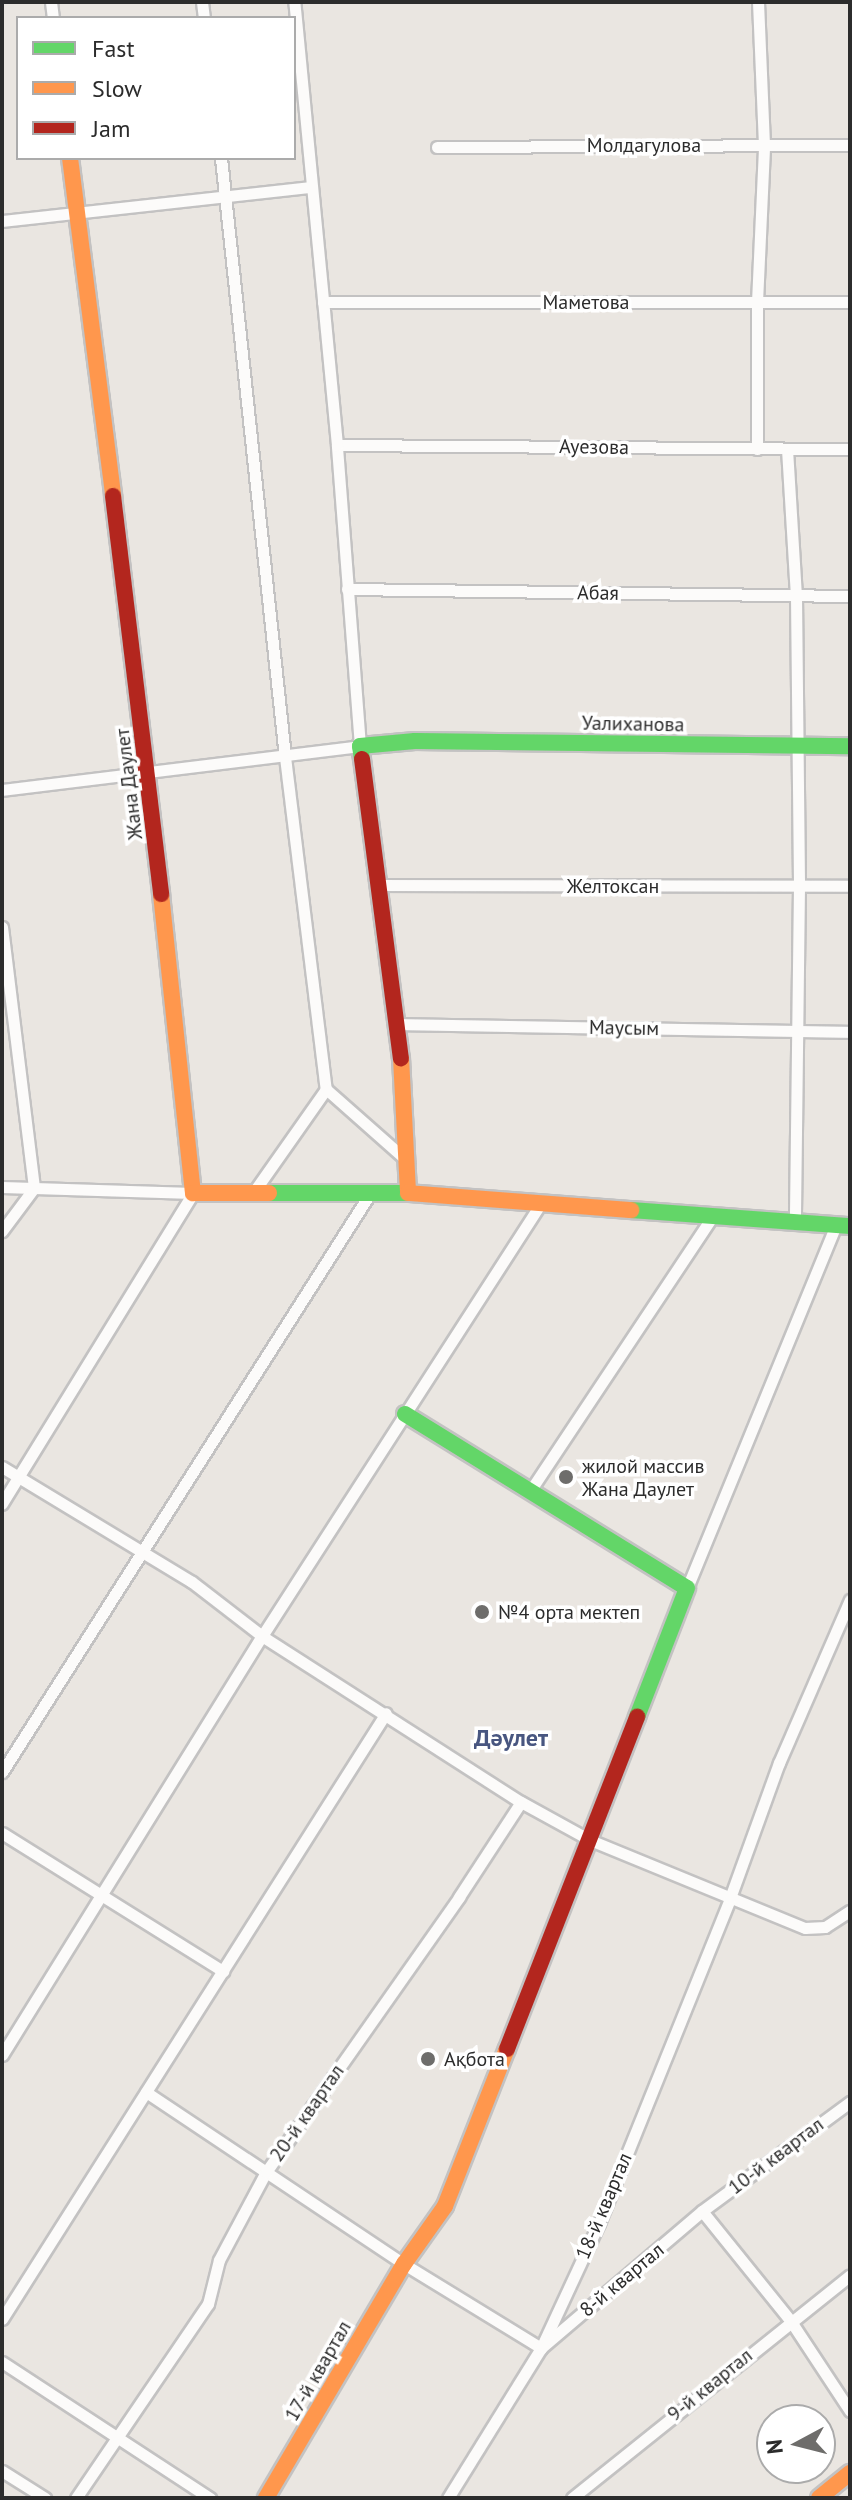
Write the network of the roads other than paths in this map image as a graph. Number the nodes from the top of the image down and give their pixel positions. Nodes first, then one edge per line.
1 (758, 2) edge
2 (296, 25) edge
3 (764, 145) junction
4 (850, 145) edge
5 (437, 147) dead end
6 (70, 160) edge
7 (221, 160) edge
8 (310, 187) junction
9 (225, 198) junction
10 (77, 213) junction
11 (2, 221) edge
12 (323, 302) junction
13 (757, 302) junction
14 (850, 302) edge
15 (337, 445) junction
16 (757, 449) junction
17 (787, 449) junction
18 (850, 449) edge
19 (347, 589) junction
20 (796, 596) junction
21 (850, 596) edge
22 (360, 746) junction
23 (797, 746) junction
24 (850, 746) edge
25 (285, 757) junction
26 (148, 773) junction
27 (2, 790) edge
28 (377, 885) junction
29 (799, 886) junction
30 (850, 886) edge
31 (2, 927) edge
32 (399, 1024) junction
33 (796, 1031) junction
34 (850, 1032) edge
35 (326, 1089) junction
36 (404, 1158) junction
37 (2, 1187) edge
38 (34, 1188) junction
39 (371, 1192) junction
40 (193, 1193) junction
41 (253, 1193) junction
42 (408, 1193) junction
43 (541, 1203) junction
44 (713, 1216) junction
45 (795, 1222) junction
46 (843, 1225) edge
47 (2, 1231) edge
48 (405, 1414) junction
49 (2, 1467) edge
50 (19, 1477) junction
51 (530, 1491) junction
52 (2, 1504) edge
53 (142, 1551) junction
54 (687, 1588) junction
55 (850, 1600) edge
56 (262, 1636) junction
57 (386, 1713) junction
58 (2, 1772) edge
59 (521, 1802) junction
60 (2, 1833) edge
61 (590, 1840) junction
62 (101, 1895) junction
63 (730, 1898) junction
64 (850, 1911) edge
65 (223, 1971) junction
66 (2, 2055) edge
67 (146, 2092) junction
68 (850, 2102) edge
69 (266, 2172) junction
70 (702, 2211) junction
71 (404, 2264) junction
72 (850, 2275) edge
73 (2, 2319) edge
74 (790, 2320) junction
75 (541, 2348) junction
76 (2, 2362) edge
77 (850, 2411) edge
78 (118, 2438) junction
79 (2, 2471) edge
80 (850, 2473) edge
81 (45, 2498) edge
82 (76, 2498) edge
83 (210, 2498) edge
84 (266, 2498) edge
85 (448, 2498) edge
86 (572, 2498) edge
87 (819, 2498) edge

1 - 3 street
2 - 8 street
3 - 4 street, Молдагулова
3 - 5 street, Молдагулова
3 - 13 street
6 - 10 street, Жана Даулет
7 - 9 street
8 - 9 street
8 - 12 street
9 - 10 street
9 - 25 street
10 - 11 street
10 - 26 street, Жана Даулет
12 - 13 street, Маметова
12 - 15 street
13 - 14 street, Маметова
13 - 16 street
15 - 16 street, Ауезова
15 - 19 street
16 - 17 street, Ауезова
17 - 18 street, Ауезова
17 - 20 street
19 - 20 street, Абая
19 - 22 street
20 - 21 street, Абая
20 - 23 street
22 - 23 street, Уалиханова
22 - 25 street
22 - 28 street
23 - 24 street, Уалиханова
23 - 29 street
25 - 26 street
25 - 35 street
26 - 27 street
26 - 40 street, Жана Даулет
28 - 29 street, Желтоксан
28 - 32 street
29 - 30 street, Желтоксан
29 - 33 street
31 - 38 street
32 - 33 street, Маусым
32 - 36 street
33 - 34 street, Маусым
33 - 45 street
35 - 36 street
35 - 41 street
36 - 42 street
37 - 38 street
38 - 40 street
38 - 47 street
39 - 41 street
39 - 42 street
39 - 53 street
40 - 41 street
40 - 50 street
42 - 43 street
43 - 44 street
43 - 48 street
44 - 45 street
44 - 51 street
45 - 46 street
46 - 54 street
48 - 51 street
48 - 56 street
49 - 50 street
50 - 52 street
50 - 53 street
51 - 54 street
53 - 56 street
53 - 58 street
54 - 61 street, 17-й квартал
55 - 63 street, 18-й квартал
56 - 57 street
56 - 62 street
57 - 59 street
57 - 65 street
59 - 61 street
59 - 69 street, 20-й квартал
60 - 62 street
61 - 63 street
61 - 71 street, 17-й квартал
62 - 65 street
62 - 66 street
63 - 64 street
63 - 75 street, 18-й квартал
65 - 67 street
67 - 69 street
67 - 73 street
68 - 70 street, 10-й квартал
69 - 71 street
69 - 78 street, 20-й квартал
70 - 74 street
70 - 75 street, 8-й квартал
71 - 75 street
71 - 84 street, 17-й квартал
72 - 74 street, 9-й квартал
74 - 77 street
74 - 86 street, 9-й квартал
75 - 85 street, 18-й квартал
76 - 78 street
78 - 82 street, 20-й квартал
78 - 83 street
79 - 81 street
80 - 87 street

